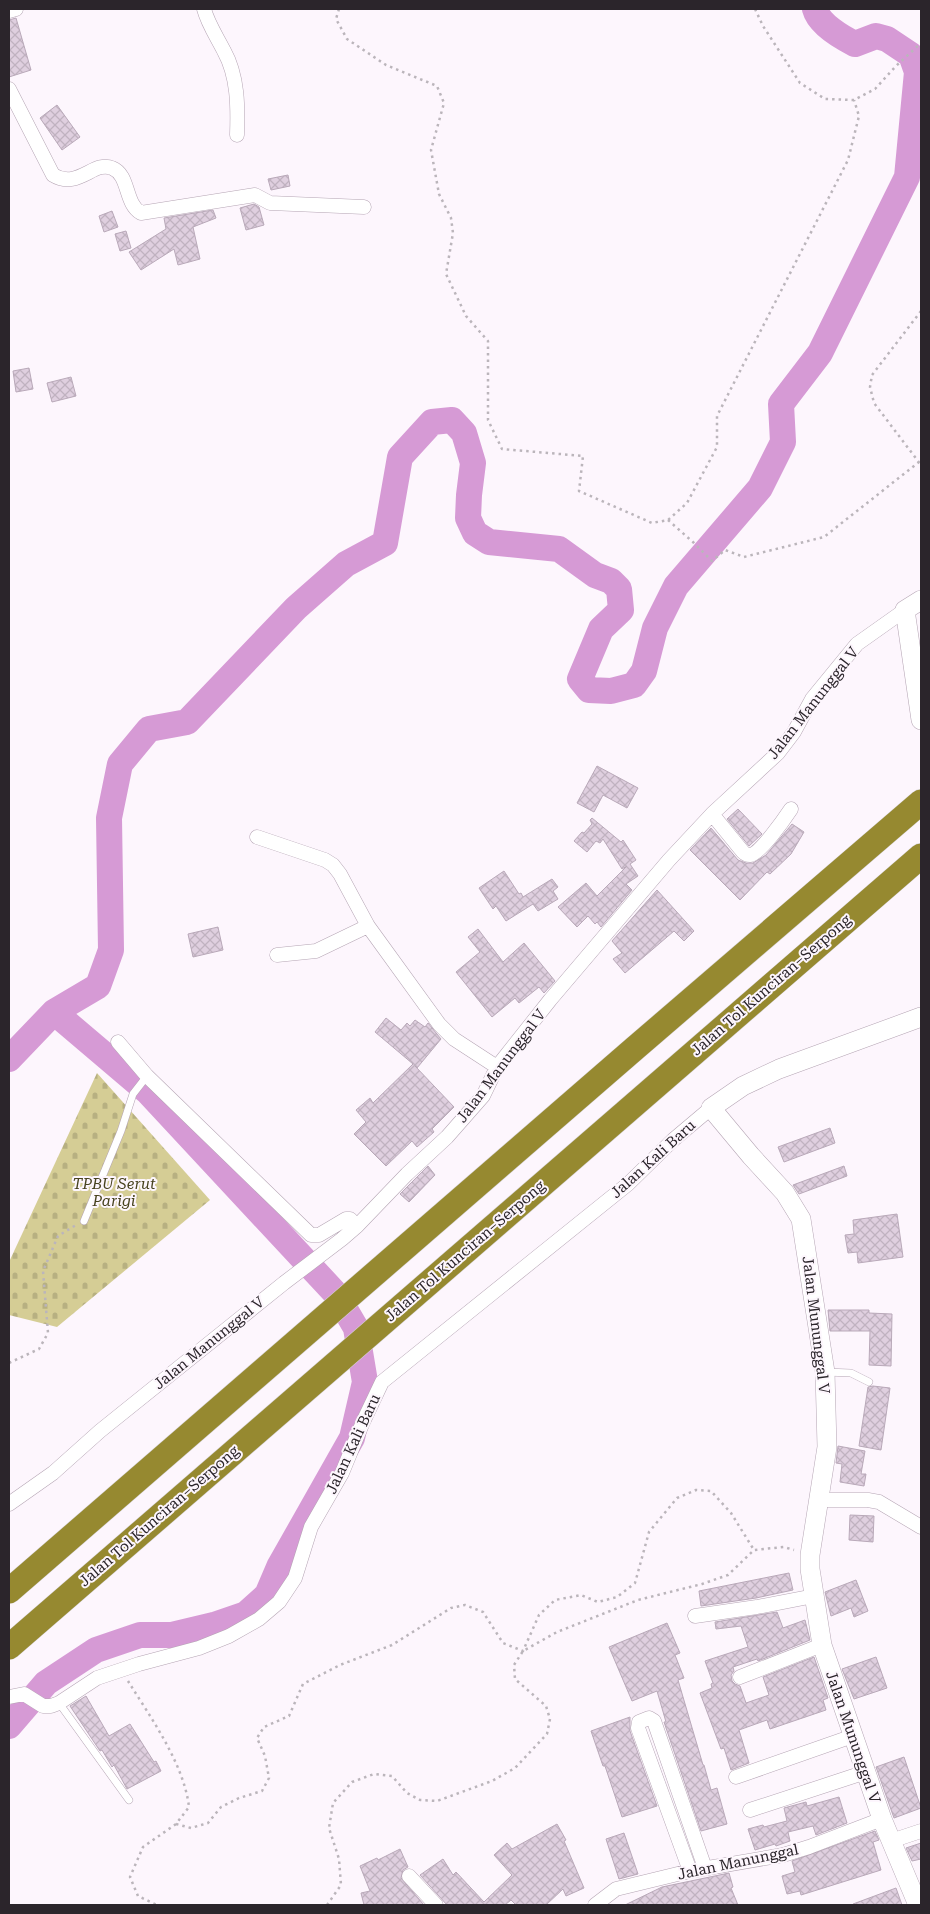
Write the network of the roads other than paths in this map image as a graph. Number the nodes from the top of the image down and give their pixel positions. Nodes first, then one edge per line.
1 (16, 9) edge
2 (204, 9) edge
3 (9, 11) edge
4 (9, 89) edge
5 (237, 135) dead end
6 (364, 207) dead end
7 (921, 600) edge
8 (904, 610) junction
9 (921, 720) edge
10 (921, 802) edge
11 (791, 809) dead end
12 (712, 814) junction
13 (257, 837) dead end
14 (921, 856) edge
15 (368, 926) junction
16 (277, 955) dead end
17 (921, 1017) edge
18 (118, 1042) dead end
19 (497, 1067) junction
20 (145, 1079) junction
21 (711, 1108) junction
22 (84, 1220) road end
23 (357, 1226) junction
24 (825, 1372) junction
25 (869, 1382) dead end
26 (818, 1500) junction
27 (9, 1504) edge
28 (921, 1527) edge
29 (9, 1591) edge
30 (814, 1596) junction
31 (695, 1616) dead end
32 (822, 1645) junction
33 (9, 1647) edge
34 (740, 1677) dead end
35 (9, 1697) edge
36 (59, 1703) junction
37 (853, 1736) junction
38 (866, 1772) junction
39 (736, 1777) dead end
40 (129, 1800) dead end
41 (750, 1810) dead end
42 (882, 1819) junction
43 (921, 1831) edge
44 (892, 1841) junction
45 (705, 1868) junction
46 (690, 1871) junction
47 (409, 1876) dead end
48 (436, 1905) edge
49 (597, 1905) edge
50 (918, 1905) edge

1 - 3 street
2 - 5 street
4 - 6 street
7 - 8 street, Jalan Manunggal V
8 - 9 street
8 - 12 street, Jalan Manunggal V
10 - 29 highway
11 - 12 street
12 - 19 street, Jalan Manunggal V
13 - 15 street
14 - 33 highway, Jalan Tol Kunciran–Serpong
15 - 16 street
15 - 19 street
17 - 21 street
18 - 20 street
19 - 23 street, Jalan Manunggal V
20 - 22 lane
20 - 23 street
21 - 24 street, Jalan Mununggal V
21 - 36 street, Jalan Kali Baru
23 - 27 street, Jalan Manunggal V
24 - 25 lane
24 - 26 street, Jalan Mununggal V
26 - 28 street
26 - 30 street, Jalan Mununggal V
30 - 31 street
30 - 32 street, Jalan Mununggal V
32 - 34 street
32 - 37 street, Jalan Mununggal V
35 - 36 street, Jalan Kali Baru
36 - 40 lane
37 - 38 street, Jalan Mununggal V
37 - 39 street
38 - 41 street
38 - 42 street, Jalan Mununggal V
42 - 44 street, Jalan Mununggal V
42 - 45 street, Jalan Manunggal
43 - 44 street
44 - 50 street, Jalan Mununggal V
45 - 46 street, Jalan Manunggal
45 - 46 street
46 - 49 street, Jalan Manunggal
47 - 48 street

